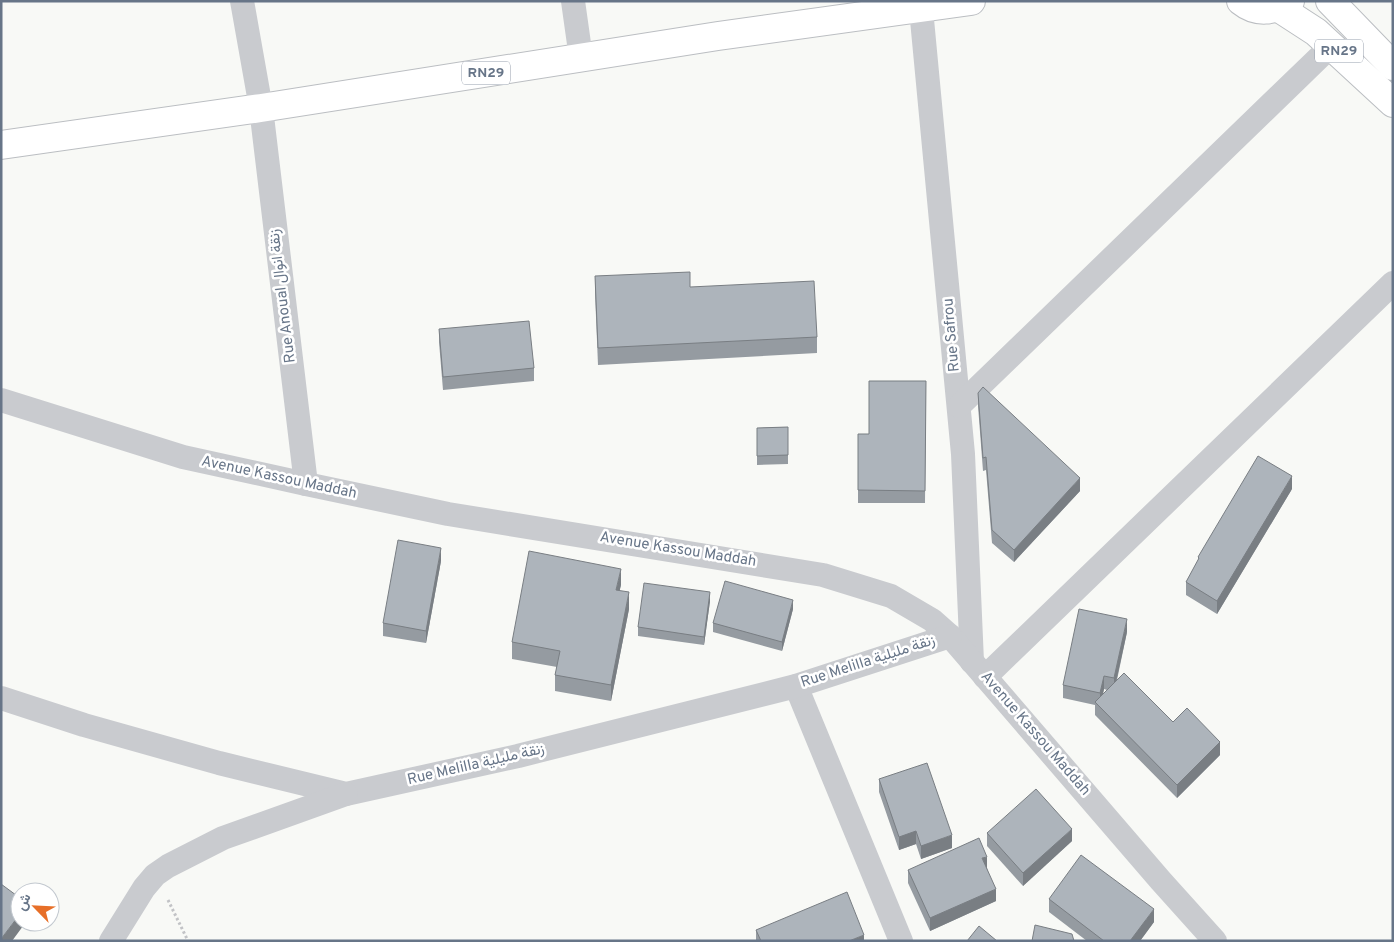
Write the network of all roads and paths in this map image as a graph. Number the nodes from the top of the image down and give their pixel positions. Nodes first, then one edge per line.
1 (242, 1) edge
2 (573, 1) edge
3 (971, 1) edge
4 (1242, 1) edge
5 (1330, 1) edge
6 (1284, 5) edge
7 (921, 9) junction
8 (1332, 45) junction
9 (581, 58) junction
10 (1393, 66) edge
11 (1393, 103) edge
12 (261, 108) junction
13 (1, 145) edge
14 (1393, 283) edge
15 (1, 400) edge
16 (959, 406) junction
17 (306, 484) junction
18 (950, 636) junction
19 (978, 669) junction
20 (796, 686) junction
21 (1, 698) edge
22 (346, 794) junction
23 (155, 875) junction
24 (111, 941) edge
25 (188, 941) edge
26 (901, 941) edge
27 (1215, 941) edge

1 - 12 street, Rue Anoual زنقة انوال
2 - 9 street
3 - 7 main road, RN29
4 - 6 main road, RN29
5 - 10 main road, RN29
6 - 8 main road, RN29
7 - 9 main road, RN29
7 - 16 street, Rue Safrou
8 - 11 main road, RN29
8 - 16 street
9 - 12 main road, RN29
12 - 13 main road, RN29
12 - 17 street, Rue Anoual زنقة انوال
14 - 19 street
15 - 17 street, Avenue Kassou Maddah
16 - 19 street, Rue Safrou
17 - 18 street, Avenue Kassou Maddah
18 - 19 street, Avenue Kassou Maddah
18 - 20 street, Rue Melilla زنقة مليلية
19 - 27 street, Avenue Kassou Maddah
20 - 22 street, Rue Melilla زنقة مليلية
20 - 26 street
21 - 22 street, Rue Melilla زنقة مليلية
22 - 23 street
23 - 24 street
23 - 25 path

